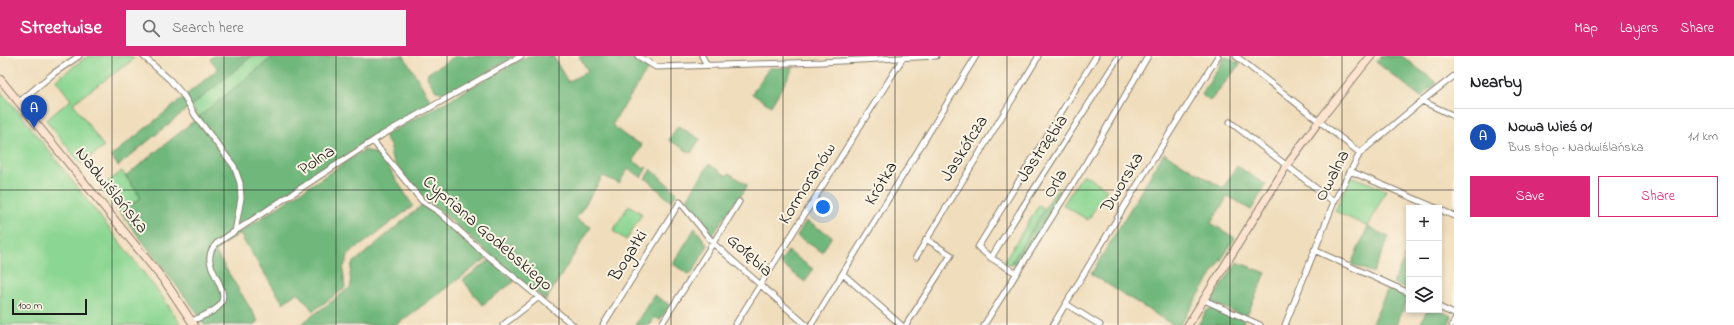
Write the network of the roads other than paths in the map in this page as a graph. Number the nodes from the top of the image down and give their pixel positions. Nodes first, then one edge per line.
1 (79, 56) edge
2 (143, 56) edge
3 (521, 56) edge
4 (638, 56) edge
5 (702, 56) edge
6 (936, 56) edge
7 (976, 56) edge
8 (1038, 56) edge
9 (1096, 56) edge
10 (1119, 56) edge
11 (1148, 56) edge
12 (1218, 56) edge
13 (1236, 56) edge
14 (1371, 56) edge
15 (915, 57) edge
16 (903, 58) junction
17 (1243, 58) edge
18 (707, 65) junction
19 (1454, 76) edge
20 (0, 79) edge
21 (1422, 101) junction
22 (19, 102) junction
23 (1454, 116) edge
24 (1319, 121) junction
25 (1230, 122) dead end
26 (373, 141) junction
27 (1360, 153) junction
28 (1287, 165) junction
29 (1350, 171) junction
30 (680, 202) joint
31 (739, 202) dead end
32 (1334, 202) junction
33 (1429, 205) edge
34 (1442, 210) edge
35 (1454, 216) edge
36 (235, 232) junction
37 (926, 239) junction
38 (714, 244) junction
39 (1314, 250) junction
40 (916, 257) dead end
41 (991, 258) junction
42 (1016, 273) junction
43 (843, 274) junction
44 (760, 286) junction
45 (1406, 292) edge
46 (539, 297) junction
47 (1204, 300) junction
48 (1066, 304) junction
49 (1442, 308) edge
50 (1454, 314) edge
51 (1454, 321) edge
52 (193, 323) edge
53 (504, 325) edge
54 (573, 325) edge
55 (603, 325) edge
56 (662, 325) edge
57 (735, 325) edge
58 (806, 325) edge
59 (811, 325) edge
60 (901, 325) edge
61 (906, 325) edge
62 (984, 325) edge
63 (1053, 325) edge
64 (1100, 325) edge
65 (1188, 325) edge
66 (1260, 325) edge
67 (1285, 325) edge
68 (1452, 325) edge

1 - 22 street
2 - 36 street
3 - 26 street, Polna
4 - 18 street
5 - 18 street
6 - 15 street
7 - 43 street, Krótka
8 - 37 street, Jaskółcza
9 - 41 street
10 - 41 street, Jastrzębia
11 - 42 street, Orla
12 - 48 street, Dworska
13 - 17 street
14 - 24 main road
15 - 16 street
16 - 18 street
16 - 44 street, Kormoranów
17 - 24 street
19 - 21 street, Owalna
20 - 22 main road, Nadwiślańska
21 - 23 street
21 - 27 street, Owalna
22 - 52 main road, Nadwiślańska
24 - 27 street
24 - 28 main road
25 - 28 street
26 - 36 street, Polna
26 - 46 street, Cypriana Godebskiego
27 - 29 street, Owalna
28 - 32 street
28 - 47 main road
29 - 32 street, Owalna
29 - 33 street
30 - 38 street, Gołębia
30 - 55 street, Bogatki
31 - 38 street
32 - 39 street, Owalna
34 - 35 street
36 - 52 street, Polna
37 - 40 street, Jaskółcza
37 - 61 street
38 - 44 street, Gołębia
38 - 56 street
39 - 45 street
39 - 67 street, Owalna
41 - 42 street
42 - 62 street, Orla
43 - 59 street, Krótka
43 - 60 street
44 - 57 street, Kormoranów
44 - 58 street, Gołębia
46 - 53 street
46 - 54 street, Cypriana Godebskiego
47 - 65 main road
47 - 66 street
48 - 63 street, Dworska
48 - 64 street
49 - 50 street
51 - 68 street

